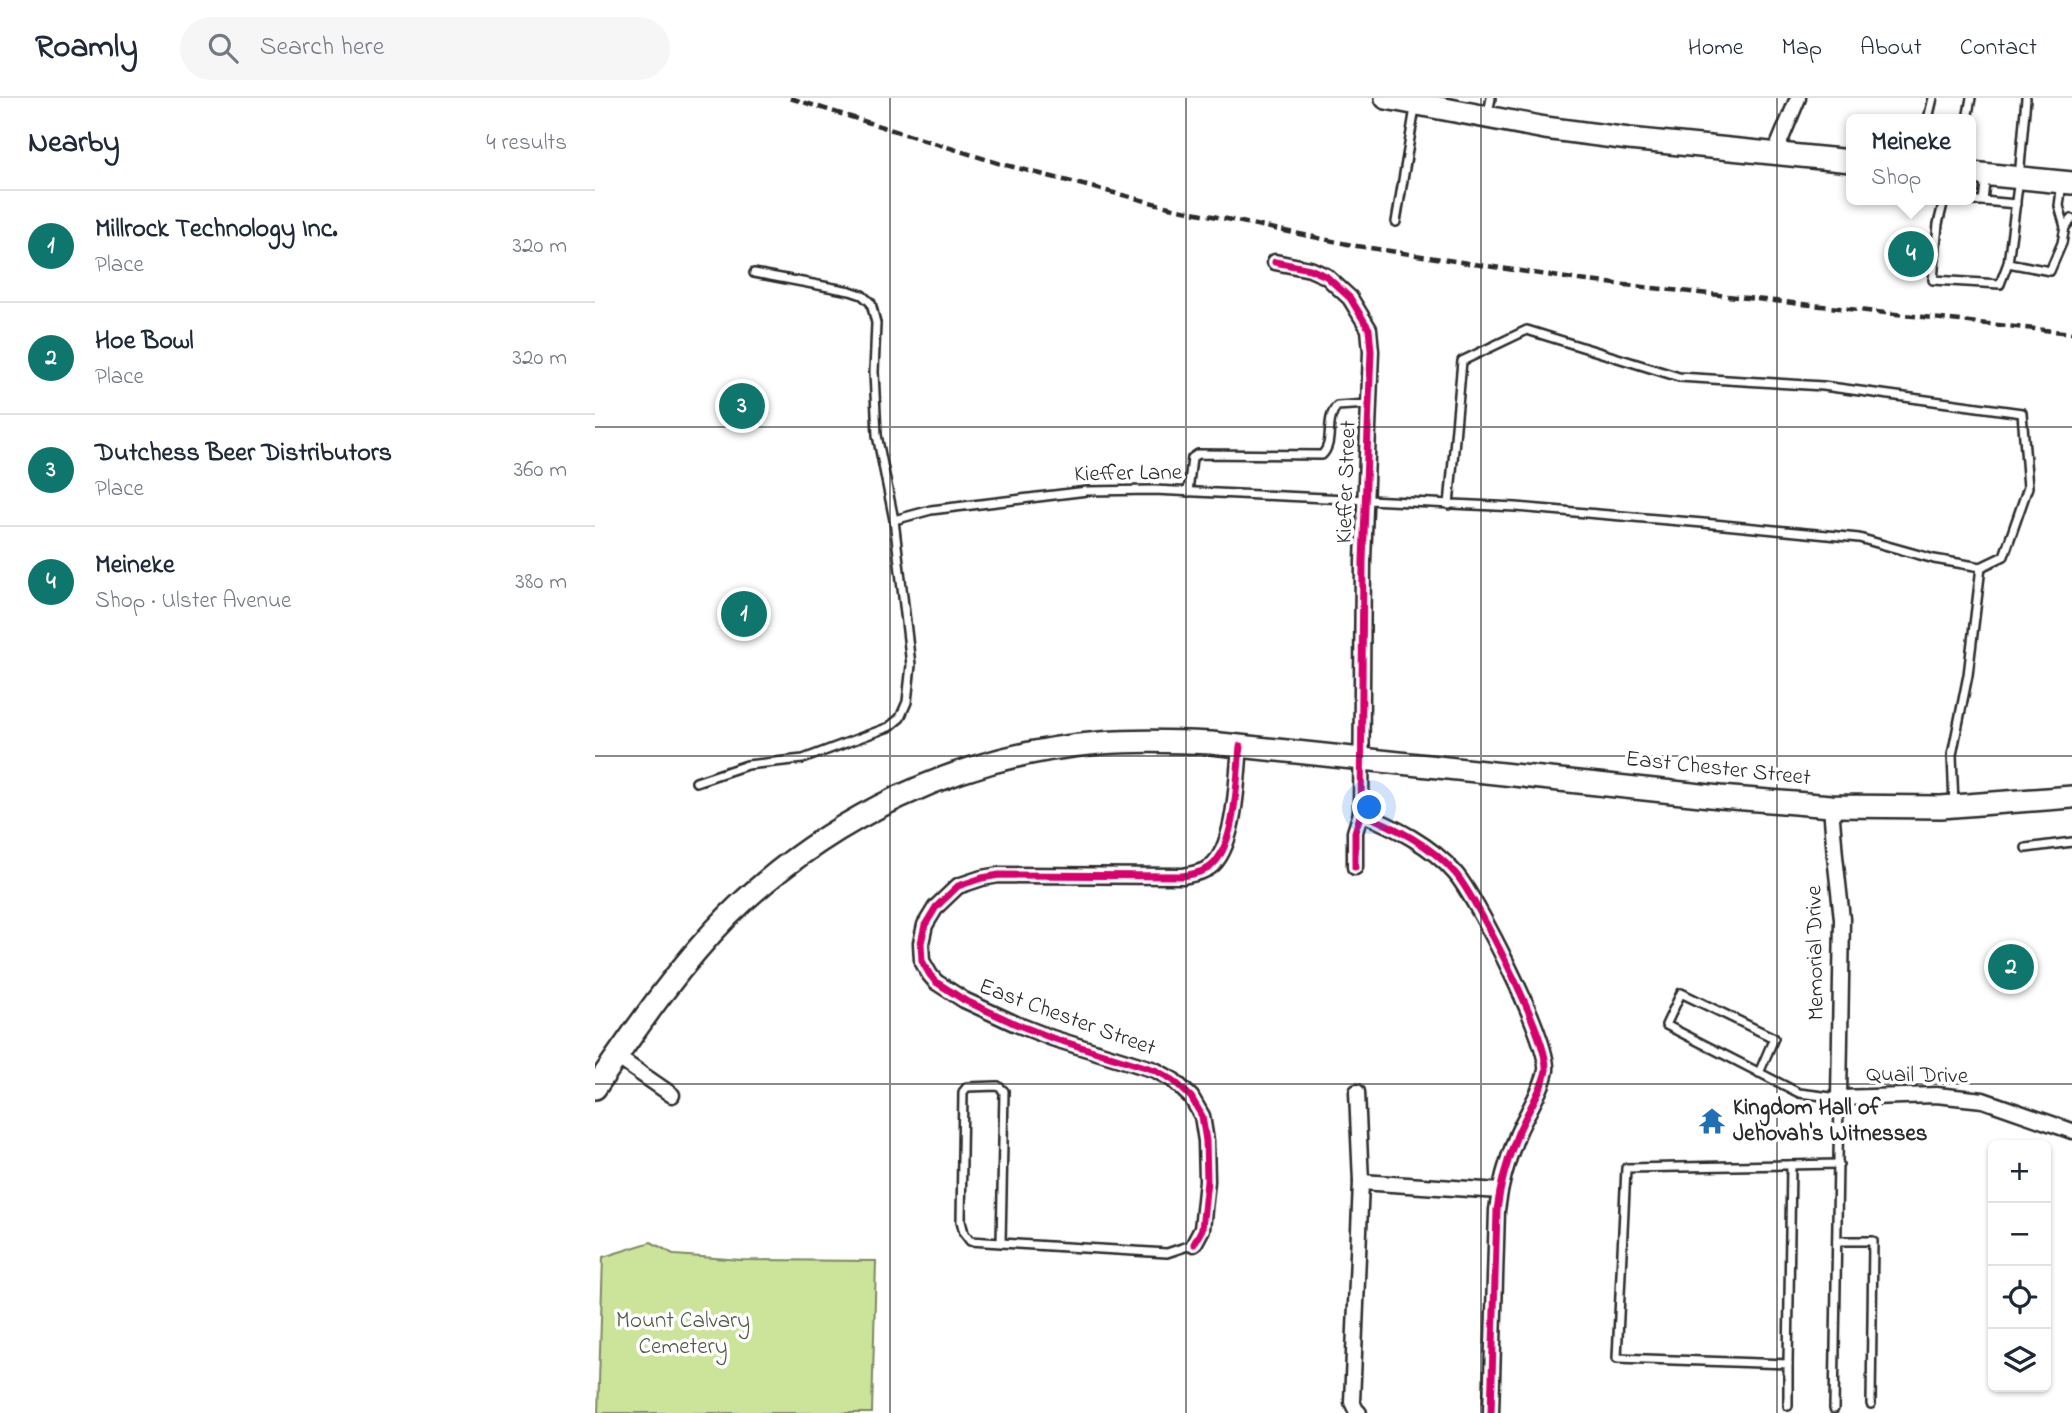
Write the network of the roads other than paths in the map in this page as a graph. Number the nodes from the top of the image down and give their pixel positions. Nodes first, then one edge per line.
1 (1386, 98) edge
2 (1798, 98) edge
3 (2026, 98) edge
4 (1416, 104) junction
5 (1489, 108) edge
6 (1775, 153) junction
7 (1846, 160) edge
8 (1978, 174) edge
9 (2019, 178) junction
10 (2067, 183) edge
11 (1976, 201) edge
12 (1983, 201) junction
13 (2016, 204) junction
14 (1943, 205) edge
15 (2072, 219) edge
16 (1395, 222) dead end
17 (2065, 227) junction
18 (1275, 262) dead end
19 (2008, 263) junction
20 (754, 273) dead end
21 (1369, 404) junction
22 (1188, 492) junction
23 (1366, 501) junction
24 (1449, 505) junction
25 (894, 520) junction
26 (1981, 566) junction
27 (1240, 746) junction
28 (1360, 758) junction
29 (695, 782) dead end
30 (2072, 797) edge
31 (1954, 806) junction
32 (1831, 807) junction
33 (1361, 813) junction
34 (2072, 842) edge
35 (2026, 848) dead end
36 (1356, 867) dead end
37 (617, 1058) junction
38 (1759, 1073) junction
39 (595, 1088) edge
40 (1357, 1092) dead end
41 (672, 1095) dead end
42 (1839, 1098) junction
43 (2072, 1131) edge
44 (1839, 1164) junction
45 (1791, 1165) junction
46 (1361, 1182) junction
47 (1500, 1191) junction
48 (1837, 1241) junction
49 (1001, 1243) junction
50 (1194, 1244) joint
51 (1788, 1364) junction
52 (1871, 1404) dead end
53 (1788, 1406) dead end
54 (1835, 1409) dead end
55 (1359, 1413) edge
56 (1491, 1413) edge

1 - 4 main road
2 - 6 street
3 - 9 lane
4 - 5 main road
4 - 16 lane
5 - 6 main road
6 - 7 main road
8 - 9 main road
8 - 12 lane
9 - 10 main road
9 - 13 lane
10 - 17 lane
11 - 12 lane
12 - 13 lane
13 - 19 lane
14 - 19 lane
15 - 17 lane
17 - 19 lane
18 - 21 street, Kieffer Street
20 - 25 lane
21 - 22 lane
21 - 23 street, Kieffer Street
22 - 23 lane, Kieffer Lane
22 - 25 lane, Kieffer Lane
23 - 24 lane, Kieffer Lane
23 - 28 street, Kieffer Street
24 - 26 lane, Kieffer Lane
24 - 26 lane
25 - 29 lane
26 - 31 lane
27 - 28 main road, East Chester Street
27 - 37 main road, East Chester Street
27 - 50 street, East Chester Street
28 - 32 main road, East Chester Street
28 - 33 street, Kieffer Street
30 - 31 main road, East Chester Street
31 - 32 main road, East Chester Street
32 - 42 street, Memorial Drive
33 - 36 street, Kieffer Street
33 - 47 street
34 - 35 lane
37 - 39 main road, East Chester Street
37 - 41 street
38 - 38 lane
38 - 42 lane
40 - 46 street
42 - 43 street, Quail Drive
42 - 44 lane
44 - 45 lane
44 - 48 lane
45 - 51 lane
45 - 51 lane
46 - 47 street
46 - 55 street
47 - 56 street
48 - 52 lane
48 - 54 lane
49 - 49 lane
49 - 50 lane
51 - 53 lane

